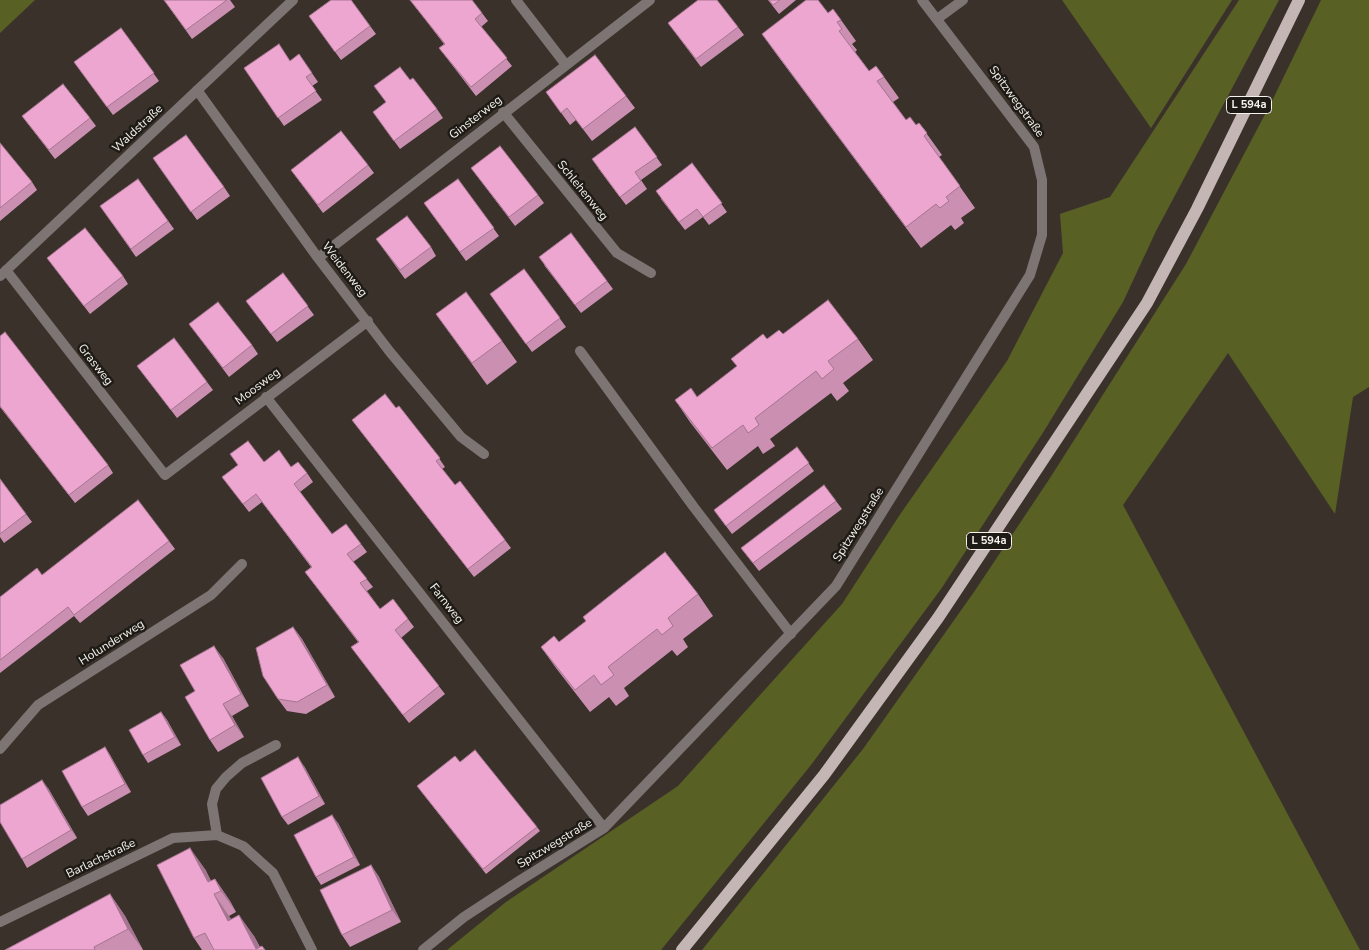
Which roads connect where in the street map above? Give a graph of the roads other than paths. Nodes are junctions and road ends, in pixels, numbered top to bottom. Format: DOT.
graph roads {
  1 [pos="293,0"];
  2 [pos="516,0"];
  3 [pos="650,0"];
  4 [pos="922,0"];
  5 [pos="963,0"];
  6 [pos="1299,0"];
  7 [pos="937,18"];
  8 [pos="566,65"];
  9 [pos="197,90"];
  10 [pos="503,112"];
  11 [pos="318,258"];
  12 [pos="651,272"];
  13 [pos="3,273"];
  14 [pos="368,321"];
  15 [pos="580,351"];
  16 [pos="266,397"];
  17 [pos="484,454"];
  18 [pos="165,475"];
  19 [pos="242,564"];
  20 [pos="791,634"];
  21 [pos="276,745"];
  22 [pos="0,749"];
  23 [pos="604,828"];
  24 [pos="217,835"];
  25 [pos="0,922"];
  26 [pos="312,950"];
  27 [pos="424,950"];
  28 [pos="682,950"];
  1 -- 9 [label="street, Waldstraße"];
  2 -- 8 [label="street"];
  3 -- 8 [label="street, Ginsterweg"];
  4 -- 7 [label="street, Spitzwegstraße"];
  5 -- 7 [label="street"];
  6 -- 28 [label="main road, L 594a"];
  7 -- 20 [label="street, Spitzwegstraße"];
  8 -- 10 [label="street, Ginsterweg"];
  9 -- 11 [label="street, Weidenweg"];
  9 -- 13 [label="street, Waldstraße"];
  10 -- 11 [label="street, Ginsterweg"];
  10 -- 12 [label="street, Schlehenweg"];
  11 -- 14 [label="street, Weidenweg"];
  13 -- 18 [label="street, Grasweg"];
  14 -- 16 [label="street, Moosweg"];
  14 -- 17 [label="street, Weidenweg"];
  15 -- 20 [label="street"];
  16 -- 18 [label="street, Moosweg"];
  16 -- 23 [label="street, Farnweg"];
  19 -- 22 [label="street, Holunderweg"];
  20 -- 23 [label="street, Spitzwegstraße"];
  21 -- 24 [label="street"];
  23 -- 27 [label="street, Spitzwegstraße"];
  24 -- 25 [label="street, Barlachstraße"];
  24 -- 26 [label="street, Barlachstraße"];
}
